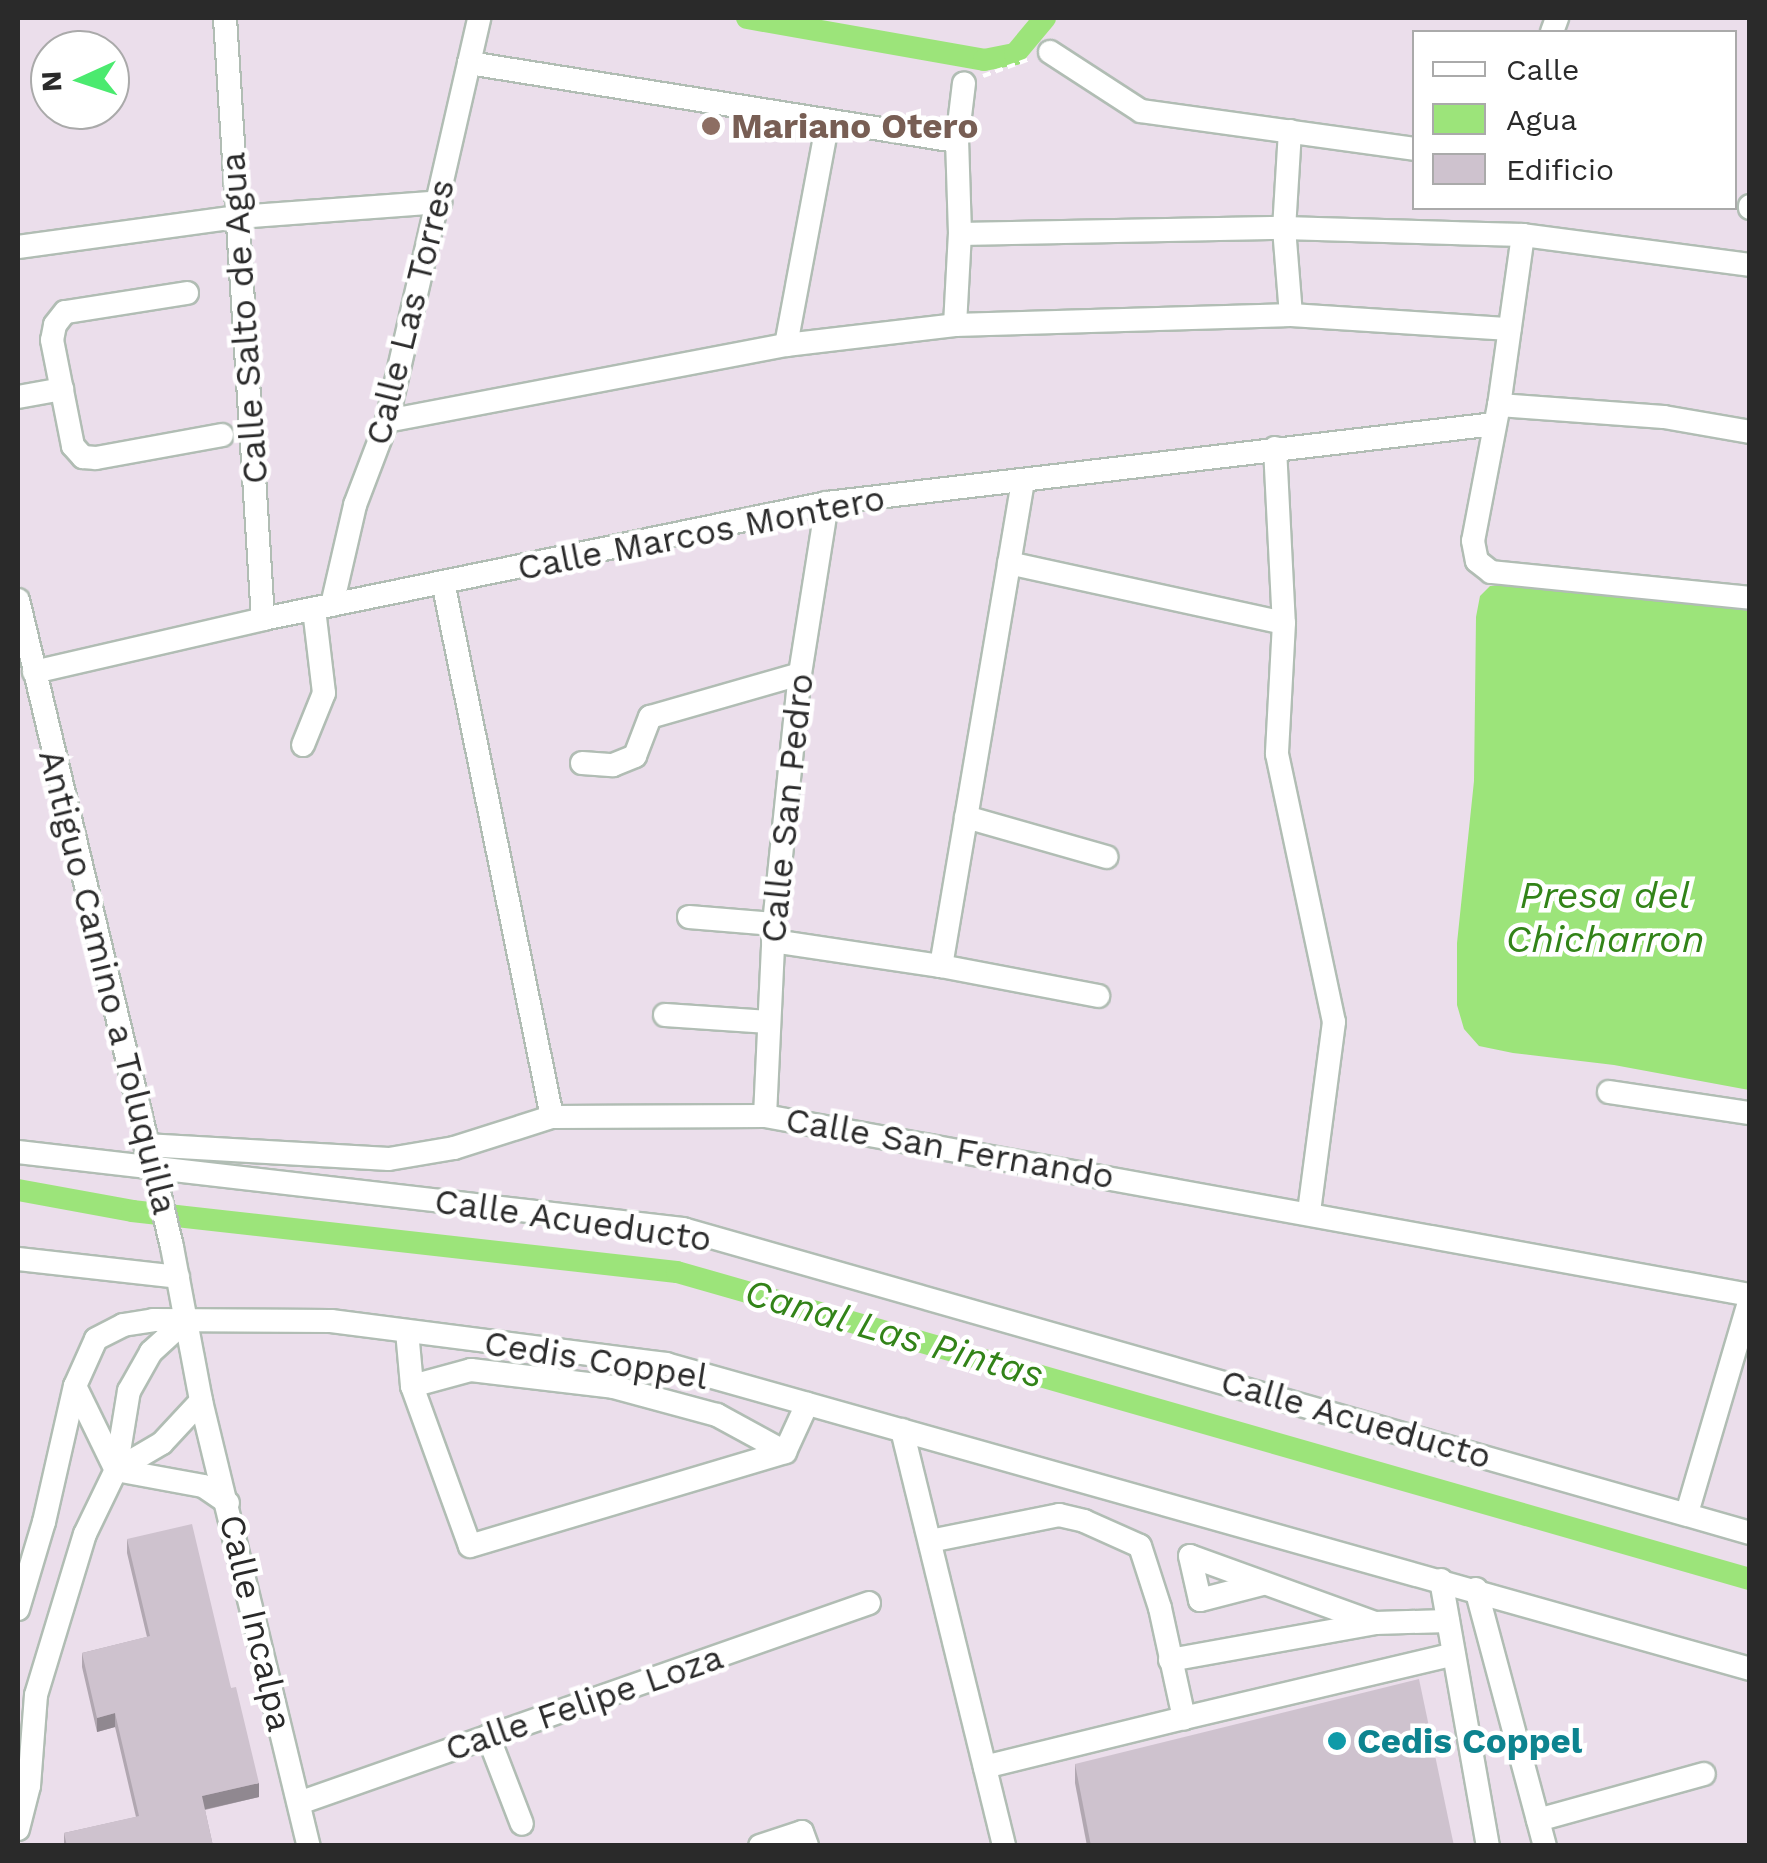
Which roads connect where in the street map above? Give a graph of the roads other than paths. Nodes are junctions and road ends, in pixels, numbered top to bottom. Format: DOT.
graph roads {
  1 [pos="225,18"];
  2 [pos="479,18"];
  3 [pos="1050,52"];
  4 [pos="469,63"];
  5 [pos="964,83"];
  6 [pos="828,121"];
  7 [pos="1290,131"];
  8 [pos="957,142"];
  9 [pos="1412,148"];
  10 [pos="440,202"];
  11 [pos="238,216"];
  12 [pos="1284,228"];
  13 [pos="960,234"];
  14 [pos="1523,235"];
  15 [pos="18,247"];
  16 [pos="1750,265"];
  17 [pos="187,293"];
  18 [pos="1291,315"];
  19 [pos="955,326"];
  20 [pos="1510,329"];
  21 [pos="786,345"];
  22 [pos="62,389"];
  23 [pos="18,398"];
  24 [pos="1497,414"];
  25 [pos="387,421"];
  26 [pos="1750,432"];
  27 [pos="222,436"];
  28 [pos="1275,448"];
  29 [pos="1023,483"];
  30 [pos="827,503"];
  31 [pos="1009,563"];
  32 [pos="444,582"];
  33 [pos="1750,598"];
  34 [pos="18,600"];
  35 [pos="323,607"];
  36 [pos="263,619"];
  37 [pos="1284,623"];
  38 [pos="34,672"];
  39 [pos="800,674"];
  40 [pos="303,745"];
  41 [pos="582,763"];
  42 [pos="966,817"];
  43 [pos="1106,856"];
  44 [pos="689,917"];
  45 [pos="773,932"];
  46 [pos="941,966"];
  47 [pos="1098,996"];
  48 [pos="665,1015"];
  49 [pos="769,1022"];
  50 [pos="1608,1092"];
  51 [pos="1750,1113"];
  52 [pos="765,1116"];
  53 [pos="552,1118"];
  54 [pos="18,1152"];
  55 [pos="148,1156"];
  56 [pos="1309,1211"];
  57 [pos="18,1260"];
  58 [pos="178,1277"];
  59 [pos="1750,1297"];
  60 [pos="184,1322"];
  61 [pos="407,1331"];
  62 [pos="75,1386"];
  63 [pos="412,1386"];
  64 [pos="201,1401"];
  65 [pos="807,1404"];
  66 [pos="902,1430"];
  67 [pos="785,1452"];
  68 [pos="116,1470"];
  69 [pos="228,1503"];
  70 [pos="1686,1512"];
  71 [pos="1750,1532"];
  72 [pos="930,1541"];
  73 [pos="1441,1580"];
  74 [pos="1262,1584"];
  75 [pos="1476,1589"];
  76 [pos="869,1603"];
  77 [pos="18,1609"];
  78 [pos="1448,1620"];
  79 [pos="1375,1623"];
  80 [pos="1454,1654"];
  81 [pos="1170,1660"];
  82 [pos="1750,1669"];
  83 [pos="1184,1718"];
  84 [pos="25,1720"];
  85 [pos="488,1736"];
  86 [pos="24,1754"];
  87 [pos="985,1766"];
  88 [pos="1704,1774"];
  89 [pos="299,1803"];
  90 [pos="1538,1820"];
  91 [pos="522,1824"];
  92 [pos="18,1829"];
  93 [pos="309,1846"];
  94 [pos="760,1846"];
  95 [pos="806,1846"];
  96 [pos="1004,1846"];
  97 [pos="1488,1846"];
  98 [pos="1545,1846"];
  1 -- 11 [label="street, Calle Salto de Agua"];
  2 -- 4 [label="street, Calle Las Torres"];
  3 -- 7 [label="street"];
  4 -- 6 [label="street"];
  4 -- 10 [label="street, Calle Las Torres"];
  5 -- 8 [label="street"];
  6 -- 8 [label="street"];
  6 -- 21 [label="street"];
  7 -- 9 [label="street"];
  7 -- 12 [label="street"];
  8 -- 13 [label="street"];
  10 -- 11 [label="street"];
  10 -- 25 [label="street, Calle Las Torres"];
  11 -- 15 [label="street"];
  11 -- 36 [label="street, Calle Salto de Agua"];
  12 -- 13 [label="street"];
  12 -- 14 [label="street"];
  12 -- 18 [label="street"];
  13 -- 19 [label="street"];
  14 -- 16 [label="street"];
  14 -- 20 [label="street"];
  17 -- 22 [label="street"];
  18 -- 19 [label="street"];
  18 -- 20 [label="street"];
  19 -- 21 [label="street"];
  20 -- 24 [label="street"];
  21 -- 25 [label="street"];
  22 -- 23 [label="street"];
  22 -- 27 [label="street"];
  24 -- 26 [label="street, Calle Marcos Montero"];
  24 -- 28 [label="street, Calle Marcos Montero"];
  24 -- 33 [label="street"];
  25 -- 35 [label="street, Calle Las Torres"];
  28 -- 29 [label="street, Calle Marcos Montero"];
  28 -- 37 [label="street"];
  29 -- 30 [label="street, Calle Marcos Montero"];
  29 -- 31 [label="street"];
  30 -- 32 [label="street, Calle Marcos Montero"];
  30 -- 39 [label="street, Calle San Pedro"];
  31 -- 37 [label="street"];
  31 -- 42 [label="street"];
  32 -- 35 [label="street, Calle Marcos Montero"];
  32 -- 53 [label="street"];
  34 -- 38 [label="street, Antiguo Camino a Toluquilla"];
  35 -- 36 [label="street, Calle Marcos Montero"];
  35 -- 40 [label="street, Calle Las Torres"];
  36 -- 38 [label="street, Calle Marcos Montero"];
  37 -- 56 [label="street"];
  38 -- 55 [label="street, Antiguo Camino a Toluquilla"];
  39 -- 41 [label="street"];
  39 -- 45 [label="street, Calle San Pedro"];
  42 -- 43 [label="street"];
  42 -- 46 [label="street"];
  44 -- 45 [label="street"];
  45 -- 46 [label="street"];
  45 -- 49 [label="street, Calle San Pedro"];
  46 -- 47 [label="street"];
  48 -- 49 [label="street"];
  49 -- 52 [label="street, Calle San Pedro"];
  50 -- 51 [label="street"];
  52 -- 53 [label="street, Calle San Fernando"];
  52 -- 56 [label="street, Calle San Fernando"];
  53 -- 55 [label="street, Calle San Fernando"];
  54 -- 55 [label="street, Calle Acueducto"];
  55 -- 58 [label="street, Antiguo Camino a Toluquilla"];
  55 -- 70 [label="street, Calle Acueducto"];
  56 -- 59 [label="street, Calle San Fernando"];
  57 -- 58 [label="street"];
  58 -- 60 [label="street"];
  59 -- 70 [label="street"];
  60 -- 61 [label="street, Cedis Coppel"];
  60 -- 62 [label="street, Cedis Coppel"];
  60 -- 64 [label="street, Calle Incalpa"];
  60 -- 68 [label="street"];
  61 -- 63 [label="street"];
  61 -- 65 [label="street, Cedis Coppel"];
  62 -- 68 [label="street"];
  62 -- 77 [label="street, Cedis Coppel"];
  63 -- 67 [label="street"];
  63 -- 67 [label="street"];
  64 -- 68 [label="street"];
  64 -- 69 [label="street, Calle Incalpa"];
  65 -- 66 [label="street, Cedis Coppel"];
  65 -- 67 [label="street"];
  66 -- 72 [label="street"];
  66 -- 73 [label="street, Cedis Coppel"];
  68 -- 69 [label="street"];
  68 -- 84 [label="street"];
  69 -- 89 [label="street, Calle Incalpa"];
  70 -- 71 [label="street, Calle Acueducto"];
  72 -- 81 [label="street"];
  72 -- 87 [label="street"];
  73 -- 75 [label="street, Cedis Coppel"];
  73 -- 78 [label="street"];
  74 -- 79 [label="street"];
  75 -- 82 [label="street, Cedis Coppel"];
  75 -- 90 [label="street"];
  76 -- 85 [label="street, Calle Felipe Loza"];
  78 -- 79 [label="street"];
  78 -- 80 [label="street"];
  79 -- 81 [label="street"];
  80 -- 83 [label="street"];
  80 -- 97 [label="street"];
  81 -- 83 [label="street"];
  83 -- 87 [label="street"];
  84 -- 86 [label="street"];
  85 -- 89 [label="street, Calle Felipe Loza"];
  85 -- 91 [label="street"];
  86 -- 92 [label="street"];
  87 -- 96 [label="street"];
  88 -- 90 [label="street"];
  89 -- 93 [label="street, Calle Incalpa"];
  90 -- 98 [label="street"];
  94 -- 95 [label="street"];
}
